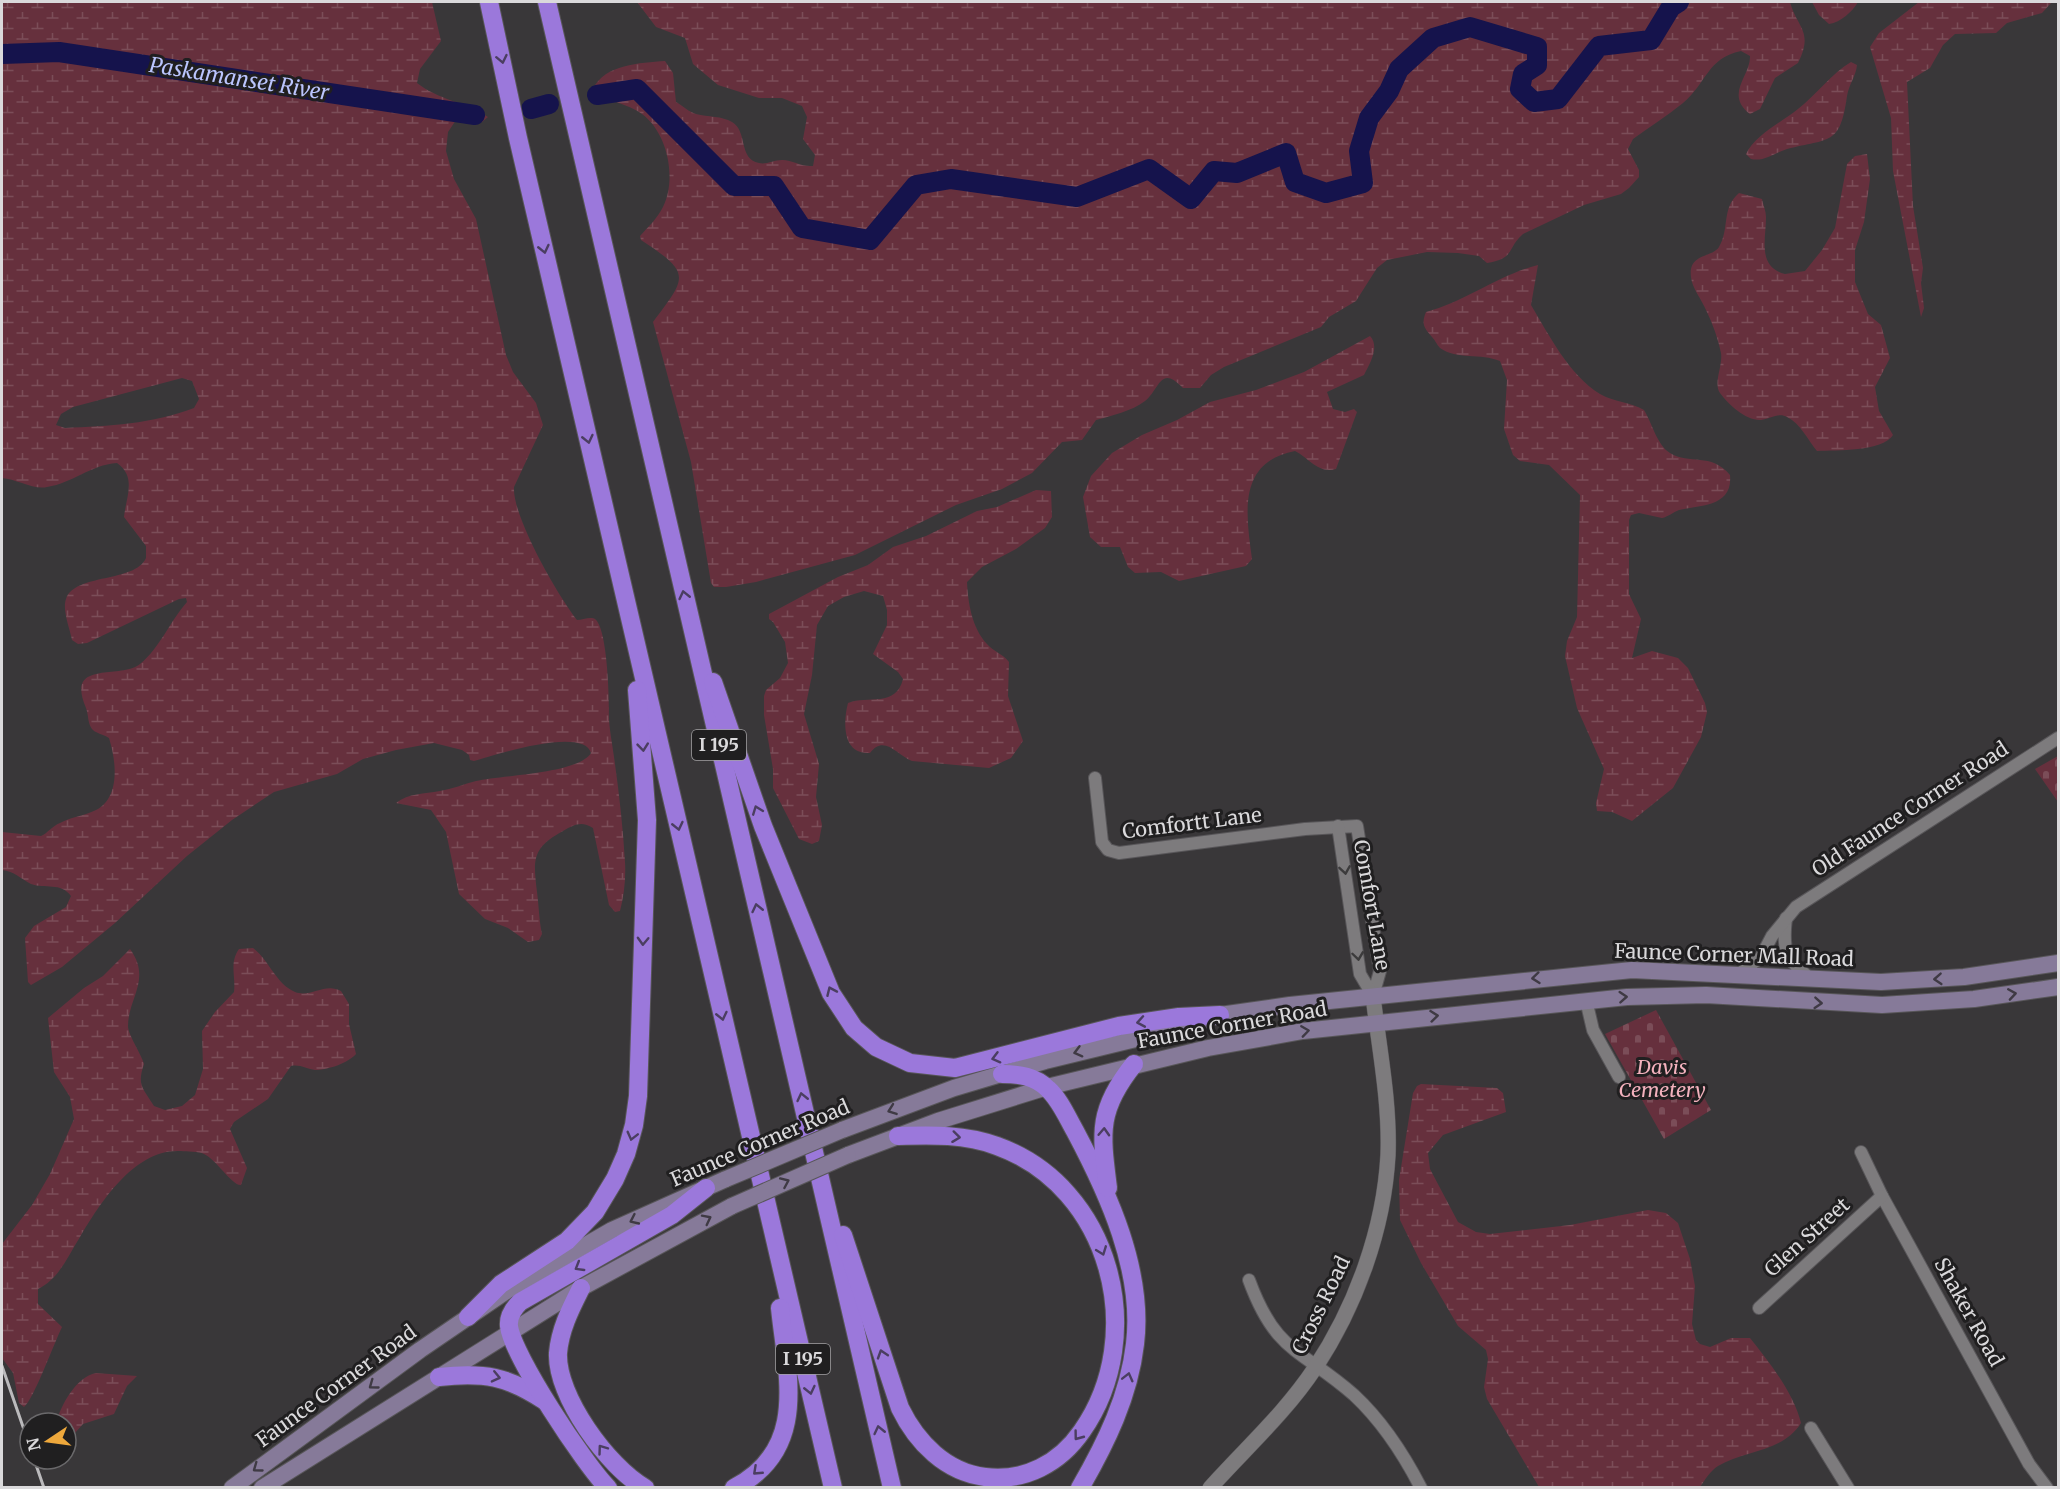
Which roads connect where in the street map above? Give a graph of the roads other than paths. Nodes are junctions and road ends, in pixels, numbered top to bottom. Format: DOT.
graph roads {
  1 [pos="489,2"];
  2 [pos="547,2"];
  3 [pos="632,626"];
  4 [pos="692,630"];
  5 [pos="2058,738"];
  6 [pos="1095,778"];
  7 [pos="1338,826"];
  8 [pos="1357,826"];
  9 [pos="1787,917"];
  10 [pos="2058,963"];
  11 [pos="1739,974"];
  12 [pos="1812,980"];
  13 [pos="2058,987"];
  14 [pos="1372,996"];
  15 [pos="1586,1000"];
  16 [pos="1221,1016"];
  17 [pos="1376,1022"];
  18 [pos="1134,1064"];
  19 [pos="1002,1074"];
  20 [pos="1618,1077"];
  21 [pos="1047,1087"];
  22 [pos="898,1136"];
  23 [pos="1862,1152"];
  24 [pos="822,1185"];
  25 [pos="706,1188"];
  26 [pos="1882,1196"];
  27 [pos="1111,1211"];
  28 [pos="772,1231"];
  29 [pos="1249,1280"];
  30 [pos="581,1288"];
  31 [pos="1759,1308"];
  32 [pos="468,1317"];
  33 [pos="510,1331"];
  34 [pos="1315,1368"];
  35 [pos="440,1377"];
  36 [pos="548,1402"];
  37 [pos="1811,1428"];
  38 [pos="299,1438"];
  39 [pos="314,1455"];
  40 [pos="232,1488"];
  41 [pos="262,1488"];
  42 [pos="608,1488"];
  43 [pos="645,1488"];
  44 [pos="734,1488"];
  45 [pos="833,1488"];
  46 [pos="892,1488"];
  47 [pos="1080,1488"];
  48 [pos="1210,1488"];
  49 [pos="1421,1488"];
  50 [pos="1848,1488"];
  51 [pos="2047,1488"];
  1 -- 3 [label="highway, I 195, one-way"];
  4 -- 2 [label="highway, I 195, one-way"];
  3 -- 28 [label="highway, I 195, one-way"];
  3 -- 32 [label="highway, one-way"];
  16 -- 4 [label="highway, one-way"];
  24 -- 4 [label="highway, I 195, one-way"];
  5 -- 9 [label="street, Old Faunce Corner Road"];
  6 -- 7 [label="street, Comfortt Lane"];
  7 -- 8 [label="street, Comfortt Lane"];
  7 -- 14 [label="street, Comfort Lane, one-way"];
  8 -- 14 [label="street, Comfort Lane"];
  9 -- 11 [label="street, Old Faunce Corner Road"];
  9 -- 12 [label="street"];
  10 -- 12 [label="main road, Faunce Corner Mall Road, one-way"];
  11 -- 12 [label="main road, Faunce Corner Mall Road"];
  11 -- 14 [label="main road, Faunce Corner Mall Road, one-way"];
  15 -- 13 [label="main road, one-way"];
  14 -- 16 [label="main road, Faunce Corner Road"];
  14 -- 17 [label="street, Cross Road"];
  17 -- 15 [label="main road, one-way"];
  15 -- 20 [label="street"];
  16 -- 19 [label="main road, Faunce Corner Road, one-way"];
  18 -- 17 [label="main road, Faunce Corner Road, one-way"];
  17 -- 34 [label="street, Cross Road"];
  18 -- 21 [label="main road, Faunce Corner Road"];
  27 -- 18 [label="highway, one-way"];
  19 -- 21 [label="highway"];
  19 -- 25 [label="main road, Faunce Corner Road, one-way, bridge"];
  21 -- 22 [label="main road, Faunce Corner Road"];
  21 -- 27 [label="highway"];
  22 -- 24 [label="highway, one-way"];
  30 -- 22 [label="main road, Faunce Corner Road, one-way, bridge"];
  23 -- 26 [label="street, Shaker Road"];
  46 -- 24 [label="highway, I 195, one-way"];
  25 -- 32 [label="main road, Faunce Corner Road, one-way"];
  25 -- 33 [label="highway, one-way"];
  26 -- 31 [label="street, Glen Street"];
  26 -- 51 [label="street, Shaker Road"];
  47 -- 27 [label="highway, one-way"];
  28 -- 44 [label="highway, one-way"];
  28 -- 45 [label="highway, I 195, one-way"];
  29 -- 34 [label="street"];
  30 -- 33 [label="main road, Faunce Corner Road"];
  43 -- 30 [label="highway, one-way"];
  32 -- 38 [label="main road, Faunce Corner Road, one-way"];
  33 -- 35 [label="main road, Faunce Corner Road"];
  33 -- 36 [label="highway"];
  34 -- 48 [label="street, Cross Road"];
  34 -- 49 [label="street"];
  35 -- 36 [label="highway, one-way"];
  35 -- 39 [label="main road, Faunce Corner Road"];
  36 -- 42 [label="highway"];
  37 -- 50 [label="street"];
  38 -- 39 [label="main road"];
  38 -- 40 [label="main road, Faunce Corner Road, one-way"];
  39 -- 41 [label="main road, Faunce Corner Road"];
}
